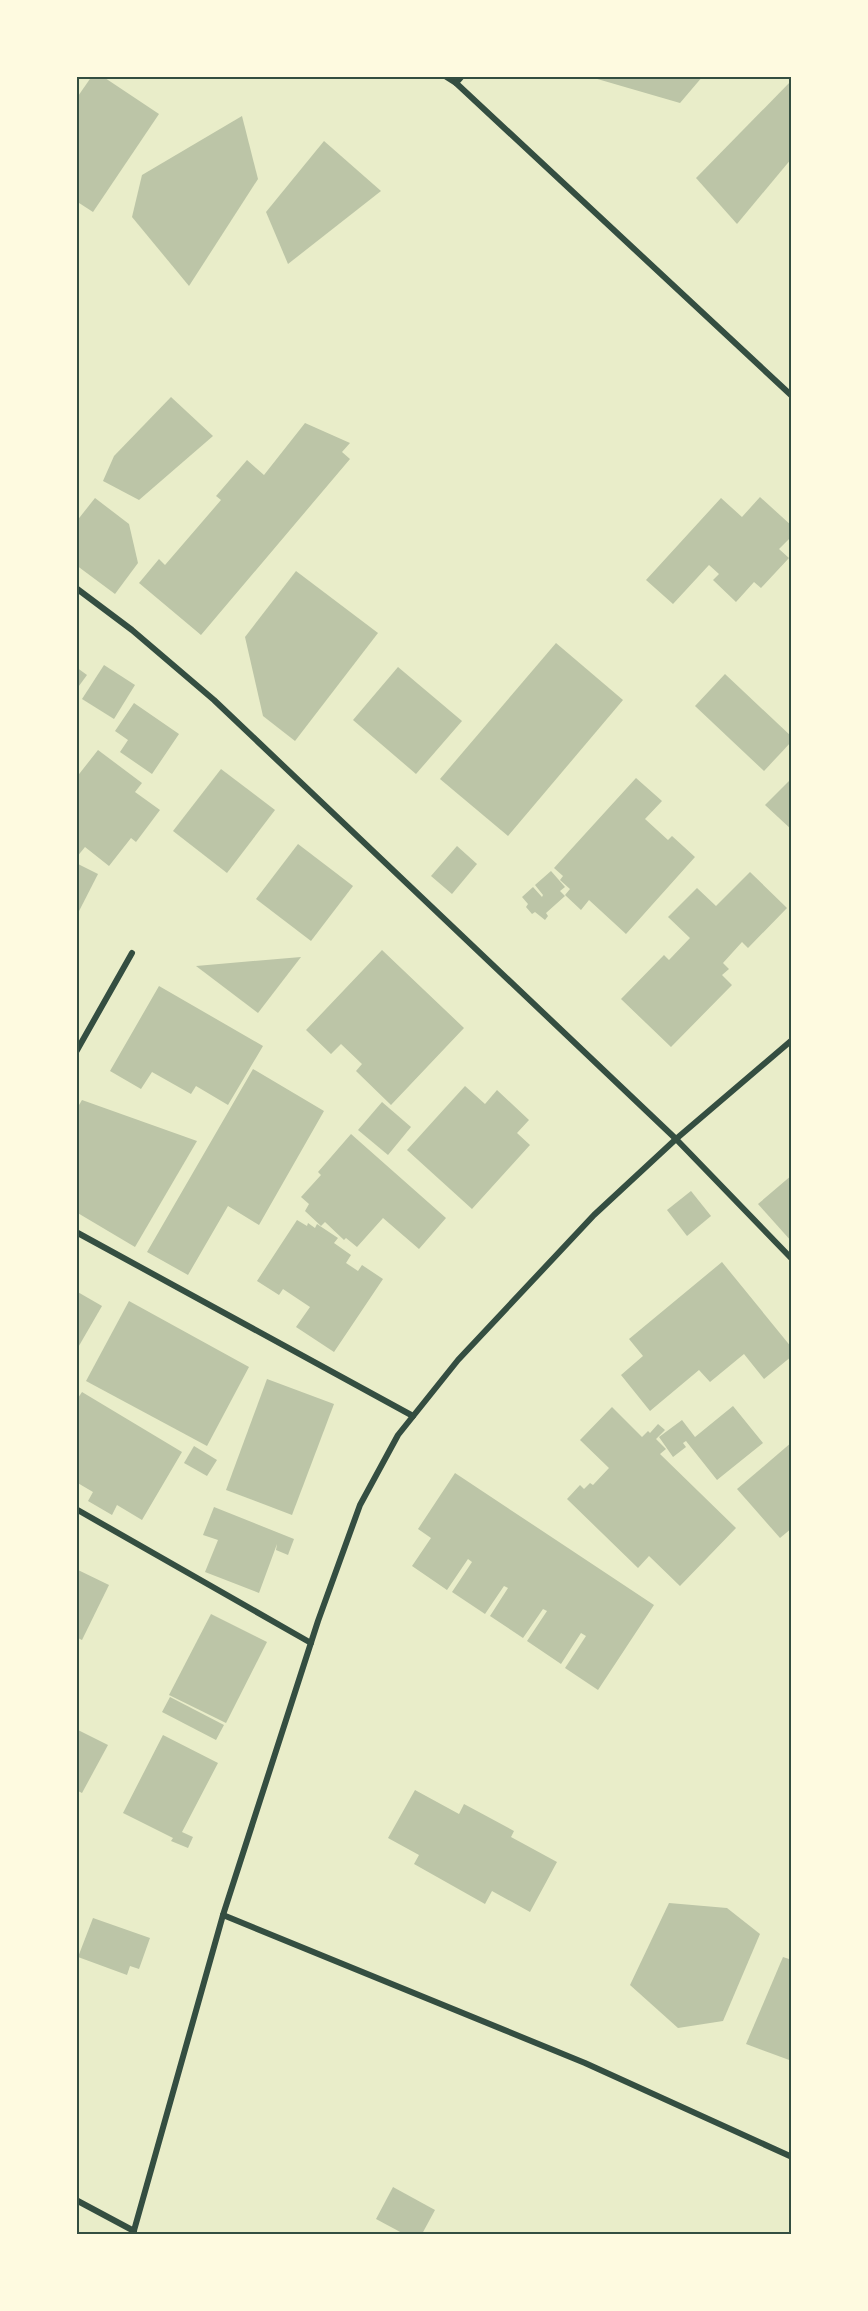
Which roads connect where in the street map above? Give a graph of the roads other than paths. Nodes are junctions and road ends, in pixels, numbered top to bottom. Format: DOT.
graph roads {
  1 [pos="445,76"];
  2 [pos="462,76"];
  3 [pos="456,83"];
  4 [pos="792,396"];
  5 [pos="76,588"];
  6 [pos="132,954"];
  7 [pos="792,1040"];
  8 [pos="76,1052"];
  9 [pos="676,1140"];
  10 [pos="76,1232"];
  11 [pos="792,1259"];
  12 [pos="413,1416"];
  13 [pos="76,1509"];
  14 [pos="311,1643"];
  15 [pos="223,1915"];
  16 [pos="792,2157"];
  17 [pos="76,2200"];
  18 [pos="133,2233"];
  1 -- 3 [label="street"];
  2 -- 3 [label="street"];
  3 -- 4 [label="street"];
  5 -- 9 [label="street"];
  6 -- 8 [label="street"];
  7 -- 9 [label="street"];
  9 -- 11 [label="street"];
  9 -- 12 [label="street"];
  10 -- 12 [label="street"];
  12 -- 14 [label="street"];
  13 -- 14 [label="street"];
  14 -- 15 [label="street"];
  15 -- 16 [label="street"];
  15 -- 18 [label="street"];
  17 -- 18 [label="street"];
}
